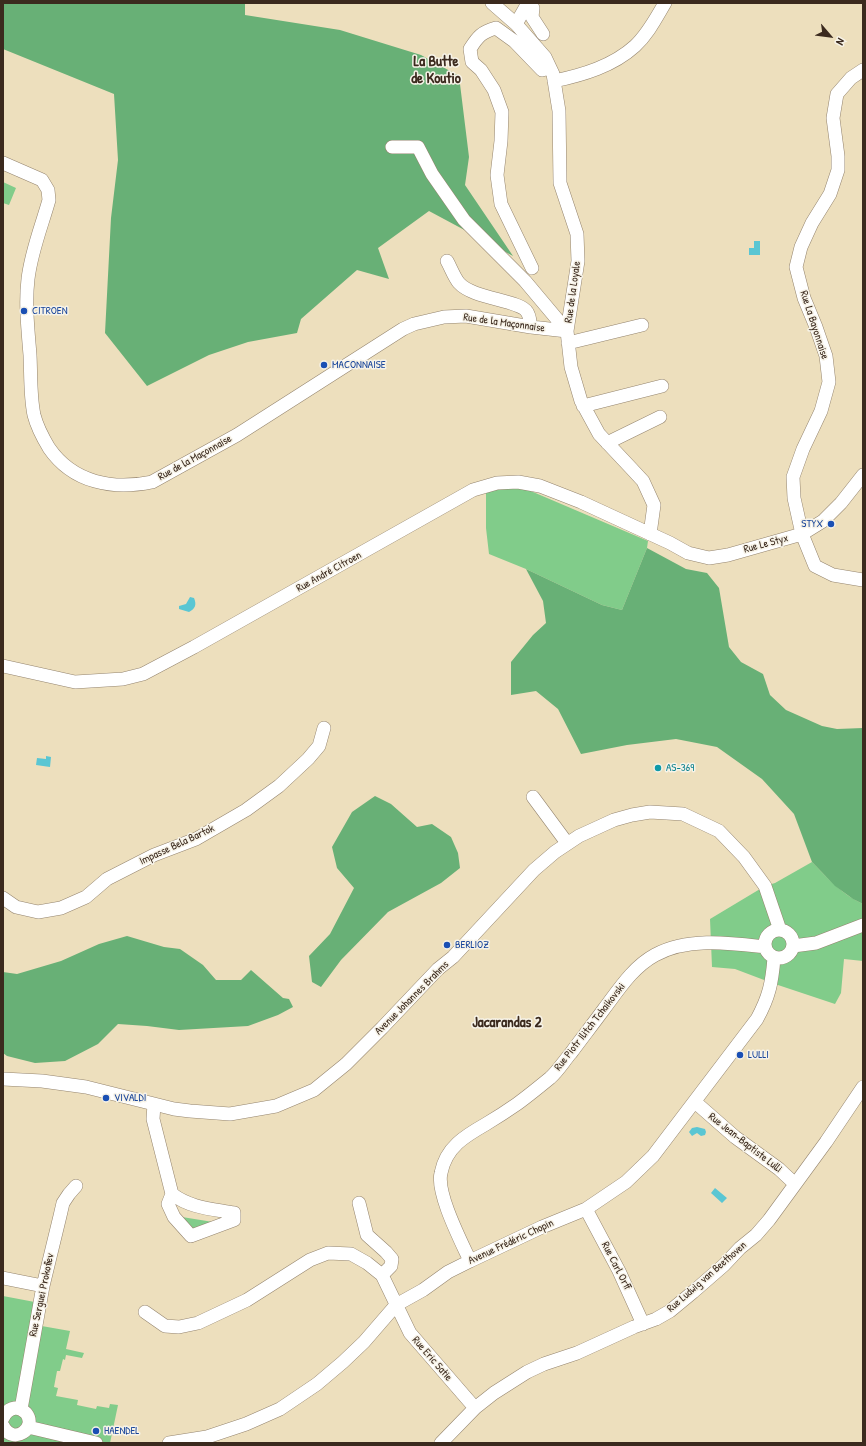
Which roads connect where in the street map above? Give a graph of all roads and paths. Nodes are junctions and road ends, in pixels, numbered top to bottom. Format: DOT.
graph roads {
  1 [pos="492,3"];
  2 [pos="529,3"];
  3 [pos="665,3"];
  4 [pos="516,24"];
  5 [pos="543,34"];
  6 [pos="863,70"];
  7 [pos="552,74"];
  8 [pos="392,147"];
  9 [pos="3,163"];
  10 [pos="447,261"];
  11 [pos="532,268"];
  12 [pos="642,325"];
  13 [pos="531,327"];
  14 [pos="568,337"];
  15 [pos="662,386"];
  16 [pos="583,406"];
  17 [pos="660,418"];
  18 [pos="607,443"];
  19 [pos="863,475"];
  20 [pos="650,534"];
  21 [pos="802,534"];
  22 [pos="863,580"];
  23 [pos="3,666"];
  24 [pos="324,728"];
  25 [pos="533,797"];
  26 [pos="567,843"];
  27 [pos="3,898"];
  28 [pos="863,925"];
  29 [pos="780,930"];
  30 [pos="793,946"];
  31 [pos="765,947"];
  32 [pos="774,958"];
  33 [pos="3,1079"];
  34 [pos="863,1087"];
  35 [pos="694,1102"];
  36 [pos="154,1104"];
  37 [pos="795,1184"];
  38 [pos="76,1186"];
  39 [pos="172,1194"];
  40 [pos="359,1203"];
  41 [pos="586,1209"];
  42 [pos="470,1261"];
  43 [pos="382,1275"];
  44 [pos="3,1278"];
  45 [pos="43,1286"];
  46 [pos="396,1306"];
  47 [pos="144,1312"];
  48 [pos="643,1324"];
  49 [pos="475,1408"];
  50 [pos="21,1409"];
  51 [pos="3,1418"];
  52 [pos="3,1426"];
  53 [pos="28,1427"];
  54 [pos="14,1439"];
  55 [pos="96,1443"];
  56 [pos="169,1443"];
  57 [pos="441,1443"];
  1 -- 4 [label="street, Rue de la Loyale"];
  2 -- 4 [label="street"];
  2 -- 5 [label="street"];
  3 -- 7 [label="street"];
  4 -- 7 [label="street, Rue de la Loyale"];
  6 -- 21 [label="street, Rue La Bayonnaise"];
  7 -- 11 [label="street"];
  7 -- 14 [label="street, Rue de la Loyale"];
  8 -- 14 [label="street"];
  9 -- 13 [label="street, Rue de la Maçonnaise"];
  10 -- 13 [label="street"];
  12 -- 14 [label="street"];
  13 -- 14 [label="street, Rue de la Maçonnaise"];
  14 -- 16 [label="street, Rue de la Loyale"];
  15 -- 16 [label="street"];
  16 -- 18 [label="street, Rue de la Loyale"];
  17 -- 18 [label="street"];
  18 -- 20 [label="street, Rue de la Loyale"];
  19 -- 21 [label="street, Rue Le Styx"];
  20 -- 21 [label="street, Rue Le Styx"];
  20 -- 23 [label="street, Rue André Citroen"];
  21 -- 22 [label="street, Rue La Bayonnaise"];
  24 -- 27 [label="street, Impasse Bela Bartok"];
  25 -- 26 [label="street"];
  26 -- 29 [label="street, Avenue Johannes Brahms"];
  26 -- 36 [label="street, Avenue Johannes Brahms"];
  28 -- 30 [label="street"];
  29 -- 30 [label="street"];
  29 -- 31 [label="street"];
  30 -- 32 [label="street"];
  31 -- 32 [label="street"];
  31 -- 42 [label="street, Rue Piotr Ilitch Tchaikovski"];
  32 -- 35 [label="street, Avenue Frédéric Chopin"];
  33 -- 36 [label="street, Avenue Johannes Brahms"];
  34 -- 37 [label="street, Rue Ludwig van Beethoven"];
  35 -- 37 [label="street, Rue Jean-Baptiste Lulli"];
  35 -- 41 [label="street, Avenue Frédéric Chopin"];
  36 -- 39 [label="street"];
  37 -- 48 [label="street, Rue Ludwig van Beethoven"];
  38 -- 45 [label="street, Rue Serguei Prokofiev"];
  39 -- 39 [label="street"];
  40 -- 43 [label="street"];
  41 -- 42 [label="street, Avenue Frédéric Chopin"];
  41 -- 48 [label="street, Rue Carl Orff"];
  42 -- 46 [label="street, Avenue Frédéric Chopin"];
  43 -- 46 [label="street, Rue Eric Satie"];
  43 -- 47 [label="street"];
  44 -- 45 [label="street"];
  45 -- 50 [label="street, Rue Serguei Prokofiev"];
  46 -- 49 [label="street, Rue Eric Satie"];
  46 -- 56 [label="street, Avenue Frédéric Chopin"];
  48 -- 49 [label="street, Rue Ludwig van Beethoven"];
  49 -- 57 [label="street, Rue Ludwig van Beethoven"];
  50 -- 51 [label="street"];
  50 -- 53 [label="street"];
  52 -- 54 [label="street"];
  53 -- 54 [label="street"];
  53 -- 55 [label="street"];
}
